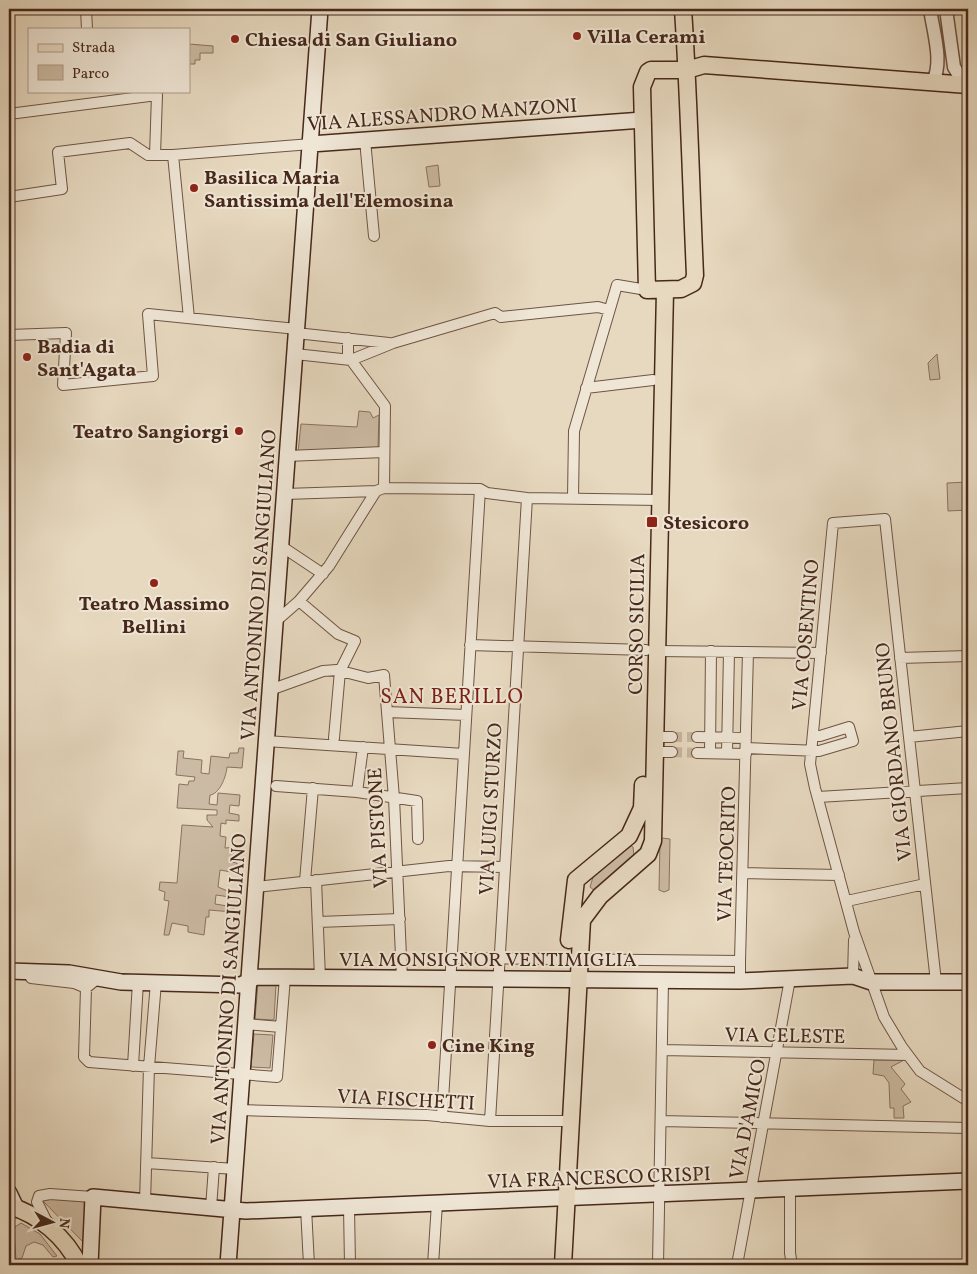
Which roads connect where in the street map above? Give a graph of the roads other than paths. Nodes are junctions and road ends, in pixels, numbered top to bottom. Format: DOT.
graph roads {
  1 [pos="86,9"];
  2 [pos="320,9"];
  3 [pos="683,9"];
  4 [pos="930,9"];
  5 [pos="946,9"];
  6 [pos="87,28"];
  7 [pos="686,70"];
  8 [pos="932,83"];
  9 [pos="966,85"];
  10 [pos="90,92"];
  11 [pos="91,103"];
  12 [pos="9,114"];
  13 [pos="639,120"];
  14 [pos="365,140"];
  15 [pos="311,144"];
  16 [pos="164,155"];
  17 [pos="9,197"];
  18 [pos="374,236"];
  19 [pos="656,291"];
  20 [pos="609,310"];
  21 [pos="189,318"];
  22 [pos="297,331"];
  23 [pos="9,335"];
  24 [pos="348,338"];
  25 [pos="393,343"];
  26 [pos="295,354"];
  27 [pos="351,361"];
  28 [pos="653,380"];
  29 [pos="586,388"];
  30 [pos="384,452"];
  31 [pos="288,456"];
  32 [pos="380,489"];
  33 [pos="480,489"];
  34 [pos="285,494"];
  35 [pos="527,498"];
  36 [pos="573,498"];
  37 [pos="655,500"];
  38 [pos="833,523"];
  39 [pos="281,546"];
  40 [pos="323,574"];
  41 [pos="299,601"];
  42 [pos="275,622"];
  43 [pos="470,645"];
  44 [pos="517,648"];
  45 [pos="655,650"];
  46 [pos="711,652"];
  47 [pos="729,652"];
  48 [pos="748,652"];
  49 [pos="821,653"];
  50 [pos="968,656"];
  51 [pos="900,658"];
  52 [pos="340,671"];
  53 [pos="270,690"];
  54 [pos="387,712"];
  55 [pos="466,715"];
  56 [pos="968,731"];
  57 [pos="813,736"];
  58 [pos="672,737"];
  59 [pos="909,737"];
  60 [pos="334,738"];
  61 [pos="697,738"];
  62 [pos="710,738"];
  63 [pos="727,738"];
  64 [pos="266,741"];
  65 [pos="655,744"];
  66 [pos="746,747"];
  67 [pos="363,748"];
  68 [pos="391,749"];
  69 [pos="812,750"];
  70 [pos="672,752"];
  71 [pos="697,753"];
  72 [pos="710,753"];
  73 [pos="727,753"];
  74 [pos="464,754"];
  75 [pos="276,786"];
  76 [pos="313,788"];
  77 [pos="968,788"];
  78 [pos="915,791"];
  79 [pos="357,792"];
  80 [pos="818,796"];
  81 [pos="394,798"];
  82 [pos="648,808"];
  83 [pos="629,836"];
  84 [pos="418,839"];
  85 [pos="636,865"];
  86 [pos="458,866"];
  87 [pos="504,867"];
  88 [pos="398,871"];
  89 [pos="584,873"];
  90 [pos="743,873"];
  91 [pos="839,875"];
  92 [pos="316,880"];
  93 [pos="304,881"];
  94 [pos="925,884"];
  95 [pos="256,887"];
  96 [pos="596,900"];
  97 [pos="847,901"];
  98 [pos="400,919"];
  99 [pos="318,922"];
  100 [pos="854,932"];
  101 [pos="452,958"];
  102 [pos="499,959"];
  103 [pos="573,960"];
  104 [pos="740,961"];
  105 [pos="9,971"];
  106 [pos="853,976"];
  107 [pos="9,977"];
  108 [pos="285,977"];
  109 [pos="320,978"];
  110 [pos="402,979"];
  111 [pos="450,979"];
  112 [pos="498,979"];
  113 [pos="790,979"];
  114 [pos="249,980"];
  115 [pos="572,980"];
  116 [pos="663,981"];
  117 [pos="740,981"];
  118 [pos="138,982"];
  119 [pos="156,982"];
  120 [pos="870,982"];
  121 [pos="936,982"];
  122 [pos="968,982"];
  123 [pos="91,984"];
  124 [pos="246,1024"];
  125 [pos="281,1027"];
  126 [pos="662,1050"];
  127 [pos="777,1052"];
  128 [pos="908,1055"];
  129 [pos="133,1066"];
  130 [pos="151,1070"];
  131 [pos="242,1075"];
  132 [pos="968,1101"];
  133 [pos="239,1110"];
  134 [pos="442,1116"];
  135 [pos="490,1121"];
  136 [pos="565,1121"];
  137 [pos="661,1121"];
  138 [pos="764,1122"];
  139 [pos="968,1128"];
  140 [pos="146,1163"];
  141 [pos="235,1166"];
  142 [pos="212,1167"];
  143 [pos="968,1181"];
  144 [pos="790,1188"];
  145 [pos="751,1190"];
  146 [pos="9,1193"];
  147 [pos="659,1195"];
  148 [pos="99,1198"];
  149 [pos="561,1198"];
  150 [pos="145,1202"];
  151 [pos="437,1203"];
  152 [pos="12,1207"];
  153 [pos="349,1207"];
  154 [pos="211,1208"];
  155 [pos="306,1208"];
  156 [pos="232,1210"];
  157 [pos="50,1227"];
  158 [pos="80,1265"];
  159 [pos="90,1265"];
  160 [pos="228,1265"];
  161 [pos="309,1265"];
  162 [pos="350,1265"];
  163 [pos="433,1265"];
  164 [pos="552,1265"];
  165 [pos="562,1265"];
  166 [pos="658,1265"];
  167 [pos="737,1265"];
  168 [pos="792,1265"];
  1 -- 6 [label="street"];
  2 -- 15 [label="main road, VIA ANTONINO DI SANGIULIANO"];
  3 -- 7 [label="main road"];
  4 -- 8 [label="street"];
  5 -- 9 [label="street"];
  7 -- 8 [label="main road"];
  7 -- 13 [label="main road"];
  7 -- 19 [label="main road"];
  8 -- 9 [label="main road"];
  10 -- 11 [label="street"];
  11 -- 12 [label="street"];
  11 -- 16 [label="street"];
  13 -- 14 [label="main road, VIA ALESSANDRO MANZONI"];
  13 -- 19 [label="main road"];
  14 -- 15 [label="main road, VIA ALESSANDRO MANZONI"];
  14 -- 18 [label="street"];
  15 -- 16 [label="street, VIA ALESSANDRO MANZONI"];
  15 -- 22 [label="main road, VIA ANTONINO DI SANGIULIANO"];
  16 -- 17 [label="street"];
  16 -- 21 [label="street"];
  19 -- 20 [label="street"];
  19 -- 28 [label="main road, CORSO SICILIA"];
  19 -- 37 [label="main road, CORSO SICILIA"];
  20 -- 25 [label="street"];
  20 -- 29 [label="street"];
  21 -- 22 [label="street"];
  21 -- 23 [label="street"];
  22 -- 24 [label="street"];
  22 -- 26 [label="main road, VIA ANTONINO DI SANGIULIANO"];
  24 -- 25 [label="street"];
  24 -- 27 [label="street"];
  25 -- 27 [label="street"];
  26 -- 27 [label="street"];
  26 -- 31 [label="main road, VIA ANTONINO DI SANGIULIANO"];
  27 -- 30 [label="street"];
  28 -- 29 [label="street"];
  28 -- 37 [label="main road, CORSO SICILIA"];
  29 -- 36 [label="street"];
  30 -- 31 [label="street"];
  30 -- 32 [label="street"];
  31 -- 34 [label="main road, VIA ANTONINO DI SANGIULIANO"];
  32 -- 33 [label="street"];
  32 -- 34 [label="street"];
  32 -- 40 [label="street"];
  33 -- 35 [label="street"];
  33 -- 43 [label="street"];
  34 -- 39 [label="main road, VIA ANTONINO DI SANGIULIANO"];
  35 -- 36 [label="street"];
  35 -- 44 [label="street, VIA LUIGI STURZO"];
  36 -- 37 [label="street"];
  37 -- 45 [label="main road, CORSO SICILIA"];
  38 -- 49 [label="street, VIA COSENTINO"];
  38 -- 51 [label="street, VIA GIORDANO BRUNO"];
  39 -- 40 [label="street"];
  39 -- 42 [label="main road, VIA ANTONINO DI SANGIULIANO"];
  40 -- 41 [label="street"];
  41 -- 42 [label="street"];
  41 -- 52 [label="street"];
  42 -- 53 [label="main road, VIA ANTONINO DI SANGIULIANO"];
  43 -- 44 [label="street"];
  43 -- 55 [label="street"];
  44 -- 45 [label="street"];
  44 -- 87 [label="street, VIA LUIGI STURZO"];
  45 -- 46 [label="street"];
  45 -- 65 [label="main road, CORSO SICILIA"];
  45 -- 82 [label="main road, CORSO SICILIA"];
  46 -- 47 [label="street"];
  46 -- 62 [label="street"];
  47 -- 48 [label="street"];
  47 -- 63 [label="street"];
  48 -- 49 [label="street"];
  48 -- 66 [label="street, VIA TEOCRITO"];
  49 -- 57 [label="street, VIA COSENTINO"];
  50 -- 51 [label="street"];
  51 -- 59 [label="street, VIA GIORDANO BRUNO"];
  52 -- 53 [label="street"];
  52 -- 54 [label="street, VIA PISTONE"];
  52 -- 60 [label="street"];
  53 -- 64 [label="main road, VIA ANTONINO DI SANGIULIANO"];
  54 -- 55 [label="street"];
  54 -- 68 [label="street, VIA PISTONE"];
  55 -- 74 [label="street"];
  56 -- 59 [label="street"];
  57 -- 69 [label="street, VIA COSENTINO"];
  57 -- 69 [label="street"];
  58 -- 65 [label="street"];
  59 -- 78 [label="street, VIA GIORDANO BRUNO"];
  61 -- 62 [label="street"];
  62 -- 63 [label="street"];
  62 -- 72 [label="street"];
  63 -- 66 [label="street"];
  63 -- 73 [label="street"];
  64 -- 67 [label="street"];
  64 -- 95 [label="main road, VIA ANTONINO DI SANGIULIANO"];
  65 -- 70 [label="street"];
  65 -- 82 [label="main road, CORSO SICILIA"];
  66 -- 69 [label="street"];
  66 -- 73 [label="street"];
  66 -- 90 [label="street, VIA TEOCRITO"];
  67 -- 68 [label="street"];
  67 -- 79 [label="street"];
  68 -- 74 [label="street"];
  68 -- 81 [label="street, VIA PISTONE"];
  69 -- 80 [label="street, VIA COSENTINO"];
  71 -- 72 [label="street"];
  72 -- 73 [label="street"];
  74 -- 86 [label="street"];
  75 -- 76 [label="street"];
  76 -- 79 [label="street"];
  76 -- 93 [label="street"];
  77 -- 78 [label="street"];
  78 -- 80 [label="street"];
  78 -- 94 [label="street, VIA GIORDANO BRUNO"];
  79 -- 81 [label="street"];
  80 -- 91 [label="street, VIA COSENTINO"];
  81 -- 84 [label="street"];
  81 -- 88 [label="street, VIA PISTONE"];
  82 -- 83 [label="main road"];
  82 -- 85 [label="main road"];
  83 -- 85 [label="main road"];
  83 -- 89 [label="main road"];
  85 -- 96 [label="main road"];
  86 -- 87 [label="street"];
  86 -- 88 [label="street"];
  86 -- 101 [label="street"];
  87 -- 102 [label="street, VIA LUIGI STURZO"];
  88 -- 92 [label="street"];
  88 -- 98 [label="street, VIA PISTONE"];
  89 -- 96 [label="main road"];
  89 -- 103 [label="main road"];
  90 -- 91 [label="street"];
  90 -- 104 [label="street, VIA TEOCRITO"];
  91 -- 97 [label="street, VIA COSENTINO"];
  92 -- 93 [label="street"];
  92 -- 99 [label="street"];
  93 -- 95 [label="street"];
  94 -- 97 [label="street"];
  94 -- 121 [label="street, VIA GIORDANO BRUNO"];
  95 -- 114 [label="main road, VIA ANTONINO DI SANGIULIANO"];
  96 -- 103 [label="main road"];
  97 -- 100 [label="street, VIA COSENTINO"];
  98 -- 99 [label="street"];
  98 -- 110 [label="street, VIA PISTONE"];
  99 -- 109 [label="street"];
  100 -- 106 [label="street"];
  100 -- 120 [label="street"];
  101 -- 102 [label="street"];
  101 -- 111 [label="street"];
  102 -- 103 [label="street"];
  102 -- 112 [label="street, VIA LUIGI STURZO"];
  103 -- 104 [label="street"];
  103 -- 115 [label="main road"];
  104 -- 117 [label="street, VIA TEOCRITO"];
  105 -- 123 [label="main road, VIA MONSIGNOR VENTIMIGLIA"];
  106 -- 113 [label="main road, VIA MONSIGNOR VENTIMIGLIA"];
  106 -- 120 [label="main road, VIA MONSIGNOR VENTIMIGLIA"];
  107 -- 123 [label="street"];
  108 -- 109 [label="main road, VIA MONSIGNOR VENTIMIGLIA"];
  108 -- 114 [label="main road, VIA MONSIGNOR VENTIMIGLIA"];
  108 -- 125 [label="street"];
  109 -- 110 [label="main road, VIA MONSIGNOR VENTIMIGLIA"];
  110 -- 111 [label="main road, VIA MONSIGNOR VENTIMIGLIA"];
  111 -- 112 [label="main road, VIA MONSIGNOR VENTIMIGLIA"];
  111 -- 134 [label="street"];
  112 -- 115 [label="main road, VIA MONSIGNOR VENTIMIGLIA"];
  112 -- 135 [label="street, VIA LUIGI STURZO"];
  113 -- 117 [label="main road, VIA MONSIGNOR VENTIMIGLIA"];
  113 -- 127 [label="street, VIA D'AMICO"];
  114 -- 119 [label="main road, VIA MONSIGNOR VENTIMIGLIA"];
  114 -- 124 [label="main road, VIA ANTONINO DI SANGIULIANO"];
  115 -- 116 [label="main road, VIA MONSIGNOR VENTIMIGLIA"];
  115 -- 136 [label="main road"];
  116 -- 117 [label="main road, VIA MONSIGNOR VENTIMIGLIA"];
  116 -- 126 [label="street"];
  118 -- 119 [label="main road, VIA MONSIGNOR VENTIMIGLIA"];
  118 -- 123 [label="main road, VIA MONSIGNOR VENTIMIGLIA"];
  118 -- 129 [label="street"];
  119 -- 130 [label="street"];
  120 -- 121 [label="main road, VIA MONSIGNOR VENTIMIGLIA"];
  120 -- 128 [label="street"];
  121 -- 122 [label="main road, VIA MONSIGNOR VENTIMIGLIA"];
  123 -- 129 [label="street"];
  124 -- 125 [label="street"];
  124 -- 131 [label="main road, VIA ANTONINO DI SANGIULIANO"];
  125 -- 131 [label="street"];
  126 -- 127 [label="street, VIA CELESTE"];
  126 -- 137 [label="street"];
  127 -- 128 [label="street, VIA CELESTE"];
  127 -- 138 [label="street, VIA D'AMICO"];
  128 -- 132 [label="street"];
  129 -- 130 [label="street"];
  130 -- 131 [label="street"];
  130 -- 140 [label="street"];
  131 -- 133 [label="main road, VIA ANTONINO DI SANGIULIANO"];
  133 -- 134 [label="street, VIA FISCHETTI"];
  133 -- 141 [label="main road, VIA ANTONINO DI SANGIULIANO"];
  134 -- 135 [label="street, VIA FISCHETTI"];
  135 -- 136 [label="street, VIA FISCHETTI"];
  136 -- 149 [label="main road"];
  137 -- 138 [label="street"];
  137 -- 147 [label="street"];
  138 -- 139 [label="street"];
  138 -- 145 [label="street, VIA D'AMICO"];
  140 -- 142 [label="street"];
  140 -- 150 [label="street"];
  141 -- 142 [label="street"];
  141 -- 156 [label="main road, VIA ANTONINO DI SANGIULIANO"];
  142 -- 154 [label="street"];
  143 -- 144 [label="main road, VIA FRANCESCO CRISPI"];
  144 -- 145 [label="main road, VIA FRANCESCO CRISPI"];
  144 -- 168 [label="street"];
  145 -- 147 [label="main road, VIA FRANCESCO CRISPI"];
  145 -- 167 [label="street, VIA D'AMICO"];
  146 -- 152 [label="main road"];
  147 -- 149 [label="main road, VIA FRANCESCO CRISPI"];
  147 -- 166 [label="street"];
  148 -- 150 [label="main road, VIA FRANCESCO CRISPI"];
  148 -- 157 [label="street"];
  148 -- 159 [label="main road"];
  149 -- 151 [label="main road, VIA FRANCESCO CRISPI"];
  149 -- 164 [label="main road"];
  149 -- 165 [label="main road"];
  150 -- 154 [label="main road, VIA FRANCESCO CRISPI"];
  151 -- 153 [label="main road, VIA FRANCESCO CRISPI"];
  151 -- 163 [label="street"];
  152 -- 157 [label="main road"];
  153 -- 155 [label="main road, VIA FRANCESCO CRISPI"];
  153 -- 162 [label="street"];
  154 -- 156 [label="main road, VIA FRANCESCO CRISPI"];
  155 -- 156 [label="main road, VIA FRANCESCO CRISPI"];
  155 -- 161 [label="street"];
  156 -- 160 [label="main road"];
  157 -- 158 [label="main road"];
}
